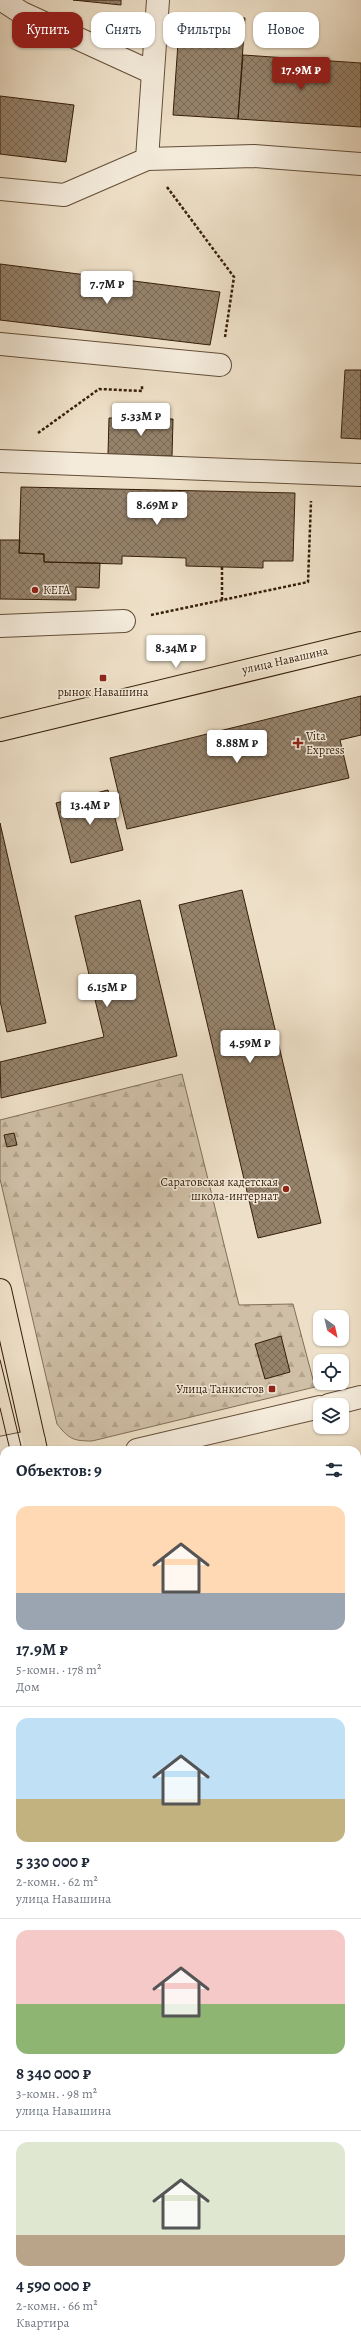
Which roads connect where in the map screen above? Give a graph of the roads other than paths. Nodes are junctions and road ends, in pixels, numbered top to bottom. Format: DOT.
graph roads {
  1 [pos="2,0"];
  2 [pos="158,0"];
  3 [pos="151,72"];
  4 [pos="147,159"];
  5 [pos="361,164"];
  6 [pos="0,189"];
  7 [pos="0,344"];
  8 [pos="220,365"];
  9 [pos="0,461"];
  10 [pos="361,475"];
  11 [pos="124,621"];
  12 [pos="0,626"];
  13 [pos="361,643"];
  14 [pos="0,730"];
  15 [pos="0,1290"];
  16 [pos="361,1398"];
  17 [pos="349,1401"];
  18 [pos="313,1409"];
  19 [pos="35,1446"];
  20 [pos="154,1446"];
  1 -- 3 [label="street"];
  2 -- 3 [label="street"];
  3 -- 4 [label="street"];
  4 -- 5 [label="street"];
  4 -- 6 [label="street"];
  7 -- 8 [label="street"];
  9 -- 10 [label="street"];
  11 -- 12 [label="street"];
  13 -- 14 [label="main road, улица Навашина"];
  15 -- 19 [label="main road"];
  16 -- 17 [label="street"];
  18 -- 20 [label="street"];
}
